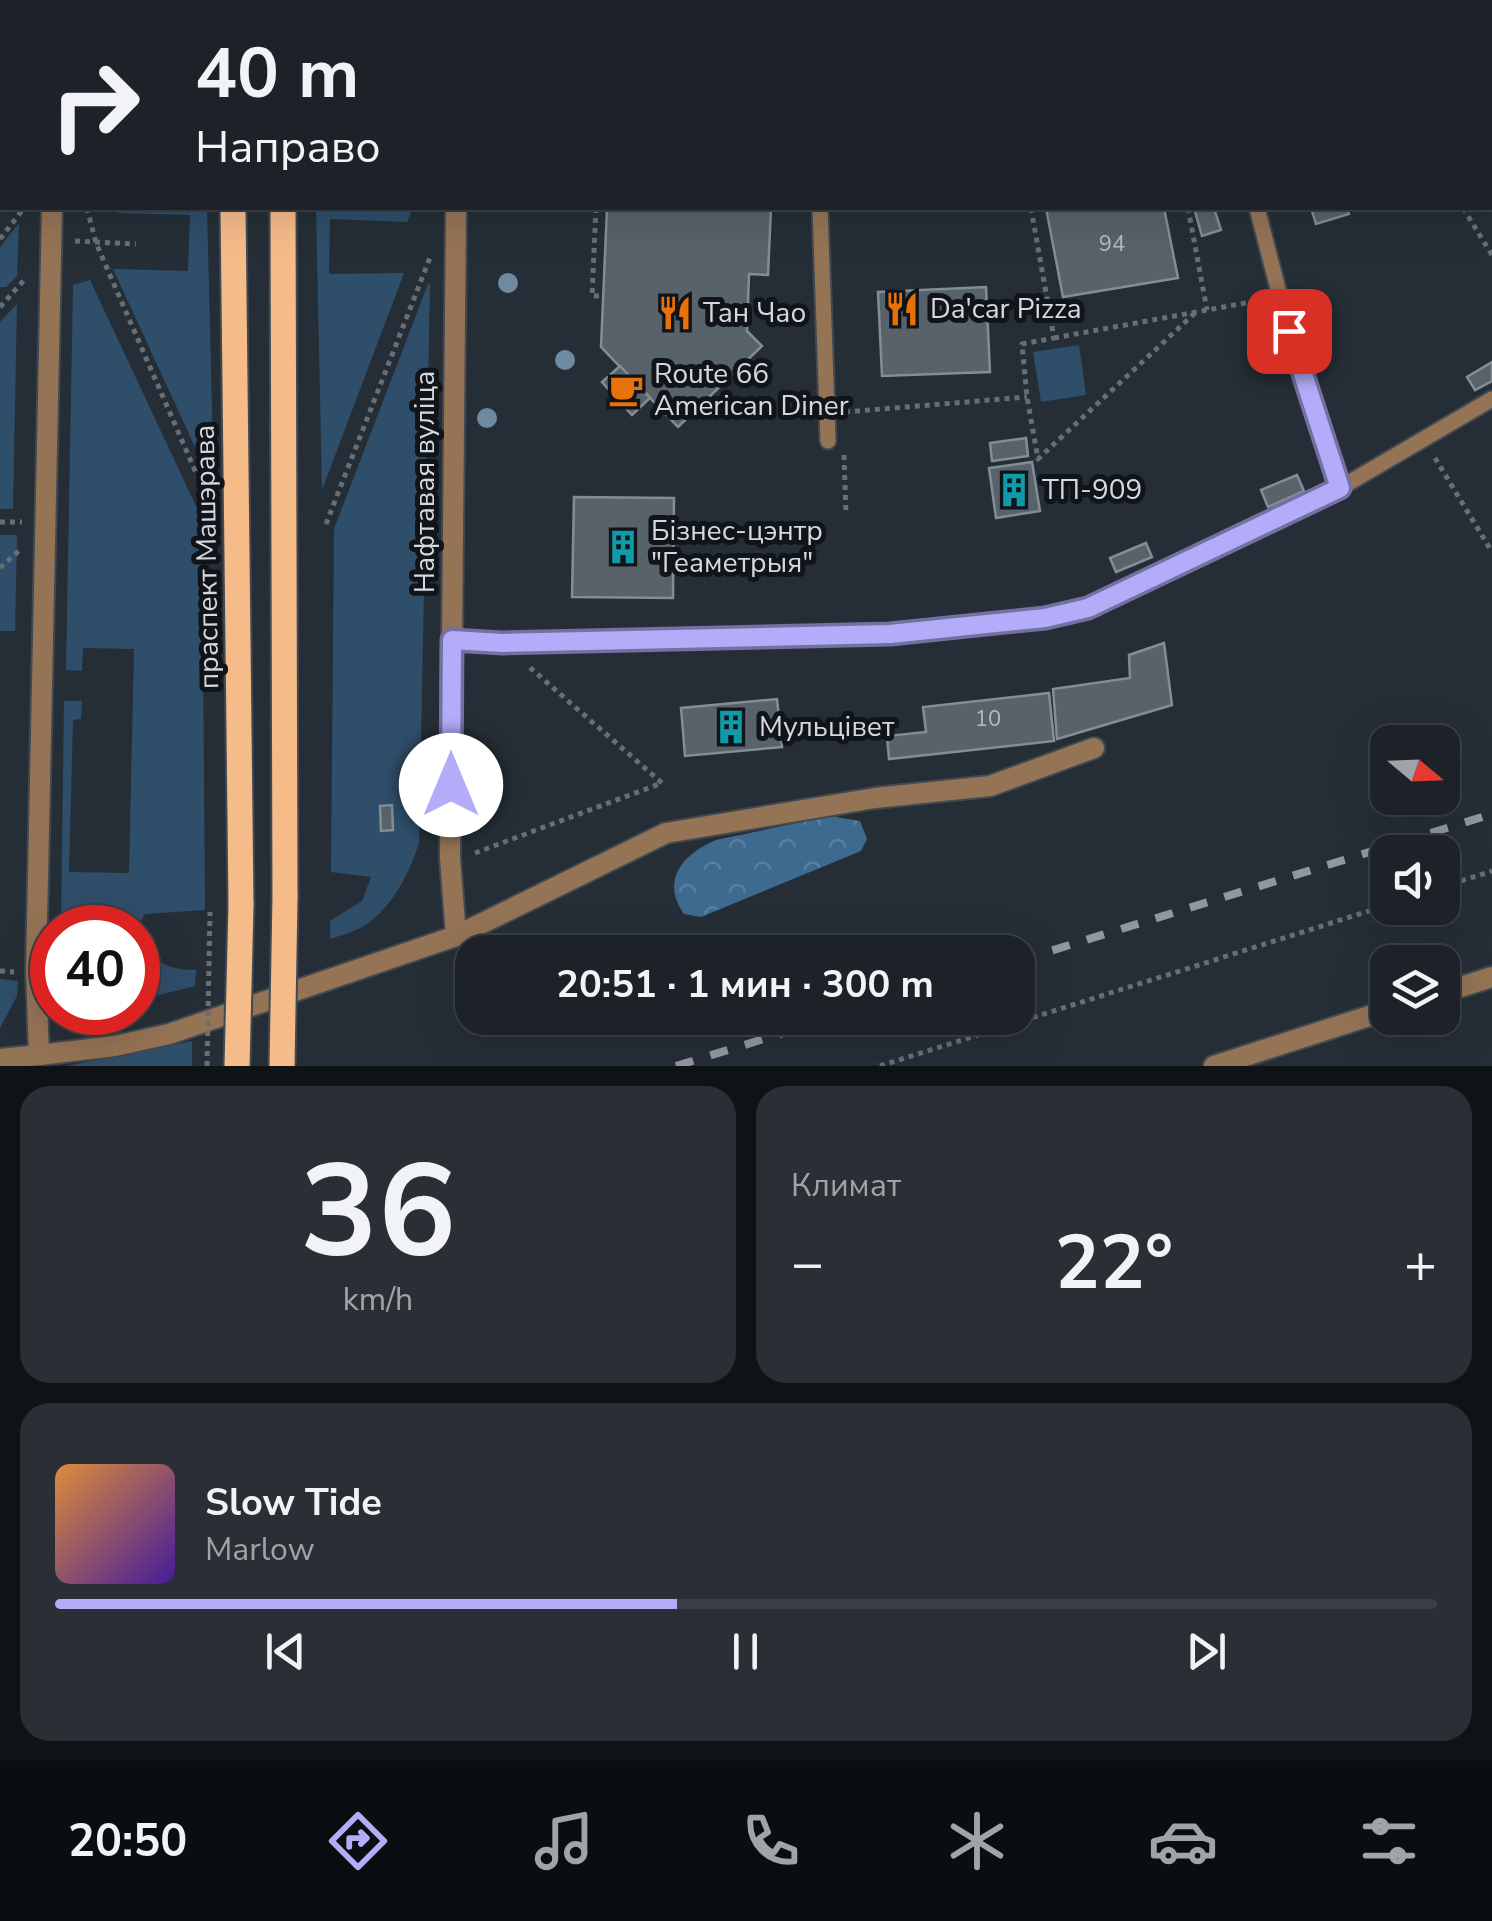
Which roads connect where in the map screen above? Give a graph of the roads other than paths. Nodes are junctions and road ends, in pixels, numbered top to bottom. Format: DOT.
graph roads {
  1 [pos="52,210"];
  2 [pos="233,210"];
  3 [pos="456,210"];
  4 [pos="820,210"];
  5 [pos="1258,210"];
  6 [pos="288,214"];
  7 [pos="1492,398"];
  8 [pos="836,444"];
  9 [pos="1340,488"];
  10 [pos="452,640"];
  11 [pos="1094,748"];
  12 [pos="456,935"];
  13 [pos="458,935"];
  14 [pos="455,936"];
  15 [pos="1492,977"];
  16 [pos="1460,987"];
  17 [pos="1370,1016"];
  18 [pos="39,1056"];
  19 [pos="0,1059"];
  20 [pos="237,1066"];
  21 [pos="282,1066"];
  22 [pos="1214,1066"];
  1 -- 18 [label="street"];
  2 -- 20 [label="main road, праспект Машэрава, bridge"];
  3 -- 10 [label="street, Нафтавая вуліца"];
  4 -- 8 [label="lane"];
  5 -- 9 [label="lane"];
  6 -- 21 [label="main road, bridge"];
  7 -- 9 [label="lane"];
  9 -- 10 [label="lane"];
  10 -- 12 [label="street, Нафтавая вуліца"];
  11 -- 13 [label="street"];
  14 -- 18 [label="street"];
  15 -- 16 [label="street"];
  17 -- 22 [label="street"];
  18 -- 19 [label="street"];
}
